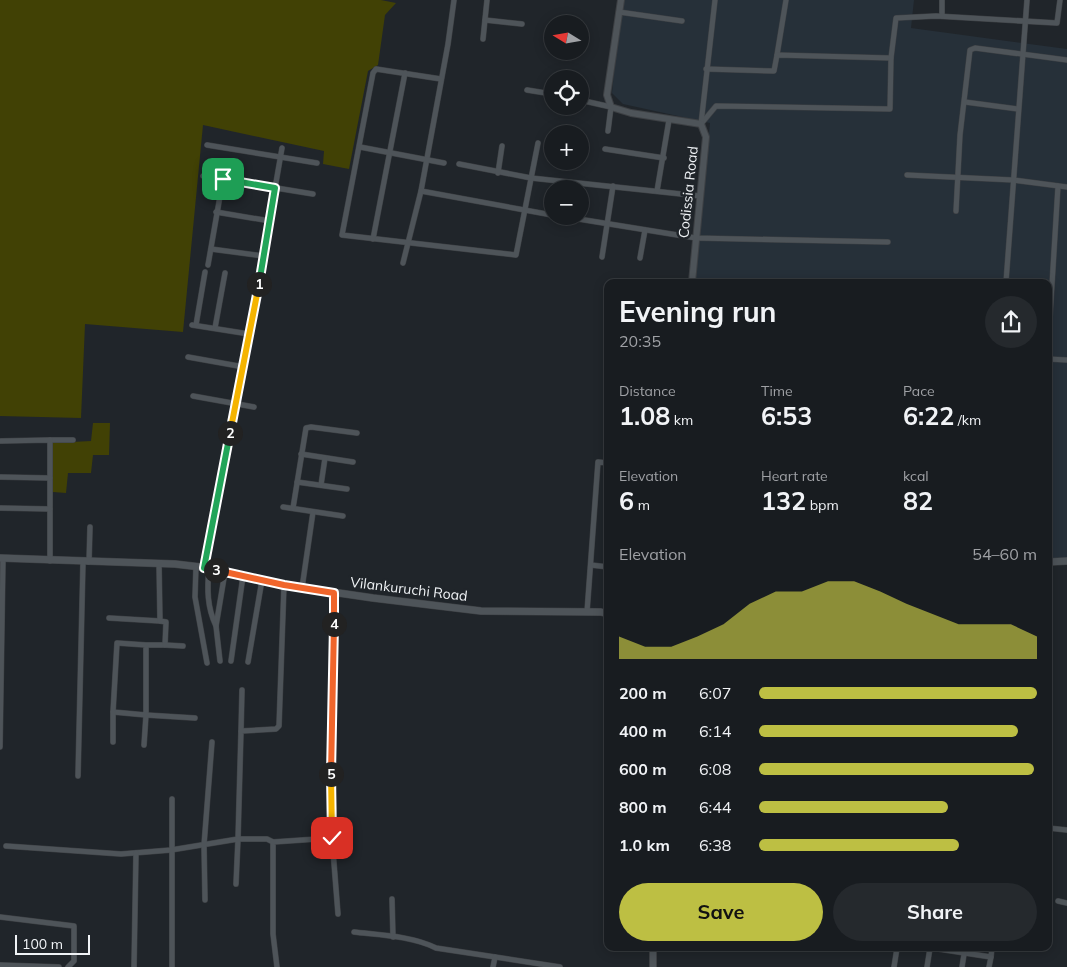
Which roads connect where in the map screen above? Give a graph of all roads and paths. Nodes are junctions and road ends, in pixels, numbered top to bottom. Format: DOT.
graph roads {
  1 [pos="454,0"];
  2 [pos="487,0"];
  3 [pos="621,0"];
  4 [pos="715,0"];
  5 [pos="786,0"];
  6 [pos="942,0"];
  7 [pos="1027,0"];
  8 [pos="1060,0"];
  9 [pos="619,12"];
  10 [pos="942,16"];
  11 [pos="485,20"];
  12 [pos="682,20"];
  13 [pos="1025,22"];
  14 [pos="522,24"];
  15 [pos="483,39"];
  16 [pos="777,55"];
  17 [pos="1022,55"];
  18 [pos="891,58"];
  19 [pos="1067,60"];
  20 [pos="706,69"];
  21 [pos="405,73"];
  22 [pos="442,79"];
  23 [pos="527,90"];
  24 [pos="544,93"];
  25 [pos="589,102"];
  26 [pos="965,102"];
  27 [pos="611,107"];
  28 [pos="1018,109"];
  29 [pos="669,120"];
  30 [pos="701,124"];
  31 [pos="608,131"];
  32 [pos="538,143"];
  33 [pos="207,145"];
  34 [pos="502,146"];
  35 [pos="360,147"];
  36 [pos="282,148"];
  37 [pos="605,148"];
  38 [pos="389,152"];
  39 [pos="281,157"];
  40 [pos="664,158"];
  41 [pos="427,159"];
  42 [pos="317,163"];
  43 [pos="444,163"];
  44 [pos="459,164"];
  45 [pos="498,172"];
  46 [pos="907,175"];
  47 [pos="203,176"];
  48 [pos="957,177"];
  49 [pos="531,178"];
  50 [pos="223,179"];
  51 [pos="1012,180"];
  52 [pos="613,186"];
  53 [pos="1058,186"];
  54 [pos="1067,187"];
  55 [pos="275,188"];
  56 [pos="421,191"];
  57 [pos="657,191"];
  58 [pos="313,194"];
  59 [pos="700,196"];
  60 [pos="525,211"];
  61 [pos="956,211"];
  62 [pos="216,212"];
  63 [pos="544,214"];
  64 [pos="270,221"];
  65 [pos="589,221"];
  66 [pos="608,225"];
  67 [pos="645,230"];
  68 [pos="373,238"];
  69 [pos="696,238"];
  70 [pos="888,242"];
  71 [pos="407,243"];
  72 [pos="211,248"];
  73 [pos="264,256"];
  74 [pos="602,257"];
  75 [pos="640,258"];
  76 [pos="403,263"];
  77 [pos="208,265"];
  78 [pos="205,272"];
  79 [pos="225,273"];
  80 [pos="692,279"];
  81 [pos="1006,279"];
  82 [pos="1052,284"];
  83 [pos="215,328"];
  84 [pos="249,334"];
  85 [pos="188,357"];
  86 [pos="1052,359"];
  87 [pos="1067,360"];
  88 [pos="244,367"];
  89 [pos="193,396"];
  90 [pos="236,404"];
  91 [pos="254,407"];
  92 [pos="357,434"];
  93 [pos="50,440"];
  94 [pos="73,440"];
  95 [pos="1,441"];
  96 [pos="301,454"];
  97 [pos="325,458"];
  98 [pos="353,462"];
  99 [pos="604,463"];
  100 [pos="0,477"];
  101 [pos="50,478"];
  102 [pos="297,482"];
  103 [pos="321,485"];
  104 [pos="347,489"];
  105 [pos="283,507"];
  106 [pos="0,508"];
  107 [pos="294,508"];
  108 [pos="50,509"];
  109 [pos="313,512"];
  110 [pos="343,516"];
  111 [pos="90,527"];
  112 [pos="1,558"];
  113 [pos="50,560"];
  114 [pos="1067,561"];
  115 [pos="86,562"];
  116 [pos="1052,562"];
  117 [pos="159,563"];
  118 [pos="196,566"];
  119 [pos="591,566"];
  120 [pos="604,566"];
  121 [pos="206,568"];
  122 [pos="225,572"];
  123 [pos="243,576"];
  124 [pos="262,580"];
  125 [pos="284,585"];
  126 [pos="302,588"];
  127 [pos="334,593"];
  128 [pos="587,612"];
  129 [pos="604,612"];
  130 [pos="109,618"];
  131 [pos="160,620"];
  132 [pos="216,626"];
  133 [pos="146,645"];
  134 [pos="166,645"];
  135 [pos="183,646"];
  136 [pos="220,661"];
  137 [pos="231,661"];
  138 [pos="248,662"];
  139 [pos="207,663"];
  140 [pos="242,690"];
  141 [pos="113,712"];
  142 [pos="146,715"];
  143 [pos="195,718"];
  144 [pos="241,731"];
  145 [pos="113,742"];
  146 [pos="212,742"];
  147 [pos="144,745"];
  148 [pos="0,747"];
  149 [pos="78,776"];
  150 [pos="172,799"];
  151 [pos="1052,828"];
  152 [pos="1067,830"];
  153 [pos="332,838"];
  154 [pos="238,839"];
  155 [pos="273,842"];
  156 [pos="204,845"];
  157 [pos="6,846"];
  158 [pos="171,850"];
  159 [pos="136,853"];
  160 [pos="236,884"];
  161 [pos="392,899"];
  162 [pos="204,900"];
  163 [pos="1058,901"];
  164 [pos="1067,903"];
  165 [pos="338,914"];
  166 [pos="0,916"];
  167 [pos="354,932"];
  168 [pos="393,937"];
  169 [pos="653,951"];
  170 [pos="897,951"];
  171 [pos="930,951"];
  172 [pos="965,951"];
  173 [pos="969,951"];
  174 [pos="991,951"];
  175 [pos="495,957"];
  176 [pos="990,957"];
  177 [pos="0,964"];
  178 [pos="59,967"];
  179 [pos="68,967"];
  180 [pos="134,967"];
  181 [pos="172,967"];
  182 [pos="277,967"];
  183 [pos="494,967"];
  184 [pos="560,967"];
  185 [pos="653,967"];
  186 [pos="894,967"];
  187 [pos="927,967"];
  188 [pos="962,967"];
  189 [pos="989,967"];
  1 -- 22 [label="street"];
  2 -- 11 [label="street"];
  3 -- 9 [label="street"];
  4 -- 20 [label="street"];
  5 -- 16 [label="street"];
  6 -- 10 [label="street"];
  7 -- 13 [label="street"];
  8 -- 13 [label="street"];
  9 -- 12 [label="street"];
  9 -- 27 [label="street"];
  10 -- 13 [label="street"];
  10 -- 18 [label="street"];
  11 -- 14 [label="street"];
  11 -- 15 [label="street"];
  13 -- 17 [label="street"];
  16 -- 18 [label="street"];
  16 -- 20 [label="street"];
  17 -- 19 [label="street"];
  17 -- 26 [label="street"];
  17 -- 28 [label="street"];
  18 -- 30 [label="street"];
  20 -- 30 [label="street"];
  21 -- 22 [label="street"];
  21 -- 35 [label="street"];
  21 -- 38 [label="street"];
  22 -- 41 [label="street"];
  23 -- 24 [label="street"];
  25 -- 27 [label="street"];
  26 -- 28 [label="street"];
  26 -- 48 [label="street"];
  27 -- 29 [label="street"];
  27 -- 31 [label="street"];
  28 -- 51 [label="street"];
  29 -- 30 [label="street"];
  29 -- 40 [label="street"];
  30 -- 59 [label="street, Codissia Road"];
  32 -- 49 [label="street"];
  33 -- 39 [label="street"];
  34 -- 45 [label="street"];
  35 -- 38 [label="street"];
  35 -- 68 [label="street"];
  36 -- 39 [label="street"];
  37 -- 40 [label="street"];
  38 -- 41 [label="street"];
  38 -- 68 [label="street"];
  39 -- 42 [label="street"];
  39 -- 55 [label="street"];
  40 -- 57 [label="street"];
  41 -- 43 [label="street"];
  41 -- 56 [label="street"];
  44 -- 45 [label="street"];
  45 -- 49 [label="street"];
  46 -- 48 [label="street"];
  47 -- 50 [label="street"];
  48 -- 51 [label="street"];
  48 -- 61 [label="street"];
  49 -- 52 [label="street"];
  49 -- 60 [label="street"];
  50 -- 55 [label="street"];
  50 -- 62 [label="street"];
  51 -- 53 [label="street"];
  51 -- 81 [label="street"];
  52 -- 57 [label="street"];
  52 -- 66 [label="street"];
  53 -- 54 [label="street"];
  53 -- 82 [label="street"];
  55 -- 58 [label="street"];
  55 -- 64 [label="street"];
  56 -- 60 [label="street"];
  56 -- 71 [label="street"];
  57 -- 59 [label="street"];
  59 -- 69 [label="street, Codissia Road"];
  60 -- 63 [label="street"];
  60 -- 71 [label="street"];
  62 -- 64 [label="street"];
  62 -- 72 [label="street"];
  64 -- 73 [label="street"];
  65 -- 66 [label="street"];
  66 -- 67 [label="street"];
  66 -- 74 [label="street"];
  67 -- 69 [label="street"];
  67 -- 75 [label="street"];
  68 -- 71 [label="street"];
  69 -- 70 [label="street"];
  69 -- 80 [label="street, Codissia Road"];
  71 -- 76 [label="street"];
  72 -- 73 [label="street"];
  72 -- 77 [label="street"];
  73 -- 84 [label="street"];
  78 -- 83 [label="street"];
  79 -- 83 [label="street"];
  83 -- 84 [label="street"];
  84 -- 88 [label="street"];
  85 -- 88 [label="street"];
  86 -- 87 [label="street"];
  88 -- 90 [label="street"];
  89 -- 90 [label="street"];
  90 -- 91 [label="street"];
  90 -- 121 [label="street"];
  92 -- 96 [label="street"];
  93 -- 94 [label="street"];
  93 -- 95 [label="street"];
  93 -- 101 [label="street"];
  96 -- 97 [label="street"];
  96 -- 102 [label="street"];
  97 -- 98 [label="street"];
  97 -- 103 [label="street"];
  99 -- 119 [label="street"];
  100 -- 101 [label="street"];
  101 -- 108 [label="street"];
  102 -- 103 [label="street"];
  102 -- 107 [label="street"];
  103 -- 104 [label="street"];
  105 -- 107 [label="street"];
  106 -- 108 [label="street"];
  107 -- 109 [label="street"];
  108 -- 113 [label="street"];
  109 -- 110 [label="street"];
  109 -- 126 [label="street"];
  111 -- 115 [label="street"];
  112 -- 113 [label="main road, Vilankuruchi Road"];
  112 -- 148 [label="street"];
  113 -- 115 [label="main road, Vilankuruchi Road"];
  114 -- 116 [label="main road"];
  115 -- 117 [label="main road, Vilankuruchi Road"];
  115 -- 149 [label="street"];
  117 -- 118 [label="main road, Vilankuruchi Road"];
  117 -- 131 [label="street"];
  118 -- 121 [label="main road, Vilankuruchi Road"];
  118 -- 139 [label="street"];
  119 -- 120 [label="street"];
  119 -- 128 [label="street"];
  121 -- 122 [label="main road, Vilankuruchi Road"];
  121 -- 132 [label="street"];
  122 -- 123 [label="main road, Vilankuruchi Road"];
  122 -- 132 [label="street"];
  123 -- 124 [label="main road, Vilankuruchi Road"];
  123 -- 137 [label="street"];
  124 -- 125 [label="main road, Vilankuruchi Road"];
  124 -- 138 [label="street"];
  125 -- 126 [label="main road, Vilankuruchi Road"];
  125 -- 144 [label="street"];
  126 -- 127 [label="main road, Vilankuruchi Road"];
  127 -- 128 [label="main road, Vilankuruchi Road"];
  127 -- 153 [label="street"];
  128 -- 129 [label="main road, Vilankuruchi Road"];
  130 -- 131 [label="street"];
  131 -- 134 [label="street"];
  132 -- 136 [label="street"];
  133 -- 134 [label="street"];
  133 -- 141 [label="street"];
  133 -- 142 [label="street"];
  134 -- 135 [label="street"];
  140 -- 144 [label="street"];
  141 -- 142 [label="street"];
  141 -- 145 [label="street"];
  142 -- 143 [label="street"];
  142 -- 147 [label="street"];
  144 -- 154 [label="street"];
  146 -- 156 [label="street"];
  150 -- 158 [label="street"];
  151 -- 152 [label="street"];
  153 -- 155 [label="street"];
  153 -- 165 [label="street"];
  154 -- 155 [label="street"];
  154 -- 156 [label="street"];
  154 -- 160 [label="street"];
  155 -- 182 [label="street"];
  156 -- 158 [label="street"];
  156 -- 162 [label="street"];
  157 -- 159 [label="street"];
  158 -- 159 [label="street"];
  158 -- 181 [label="street"];
  159 -- 180 [label="street"];
  161 -- 168 [label="street"];
  163 -- 164 [label="street"];
  166 -- 179 [label="street"];
  167 -- 168 [label="street"];
  168 -- 175 [label="street"];
  169 -- 185 [label="street"];
  170 -- 186 [label="street"];
  171 -- 187 [label="street"];
  172 -- 188 [label="street"];
  173 -- 176 [label="street"];
  174 -- 176 [label="street"];
  175 -- 183 [label="street"];
  175 -- 184 [label="street"];
  176 -- 189 [label="street"];
  177 -- 178 [label="street"];
}
